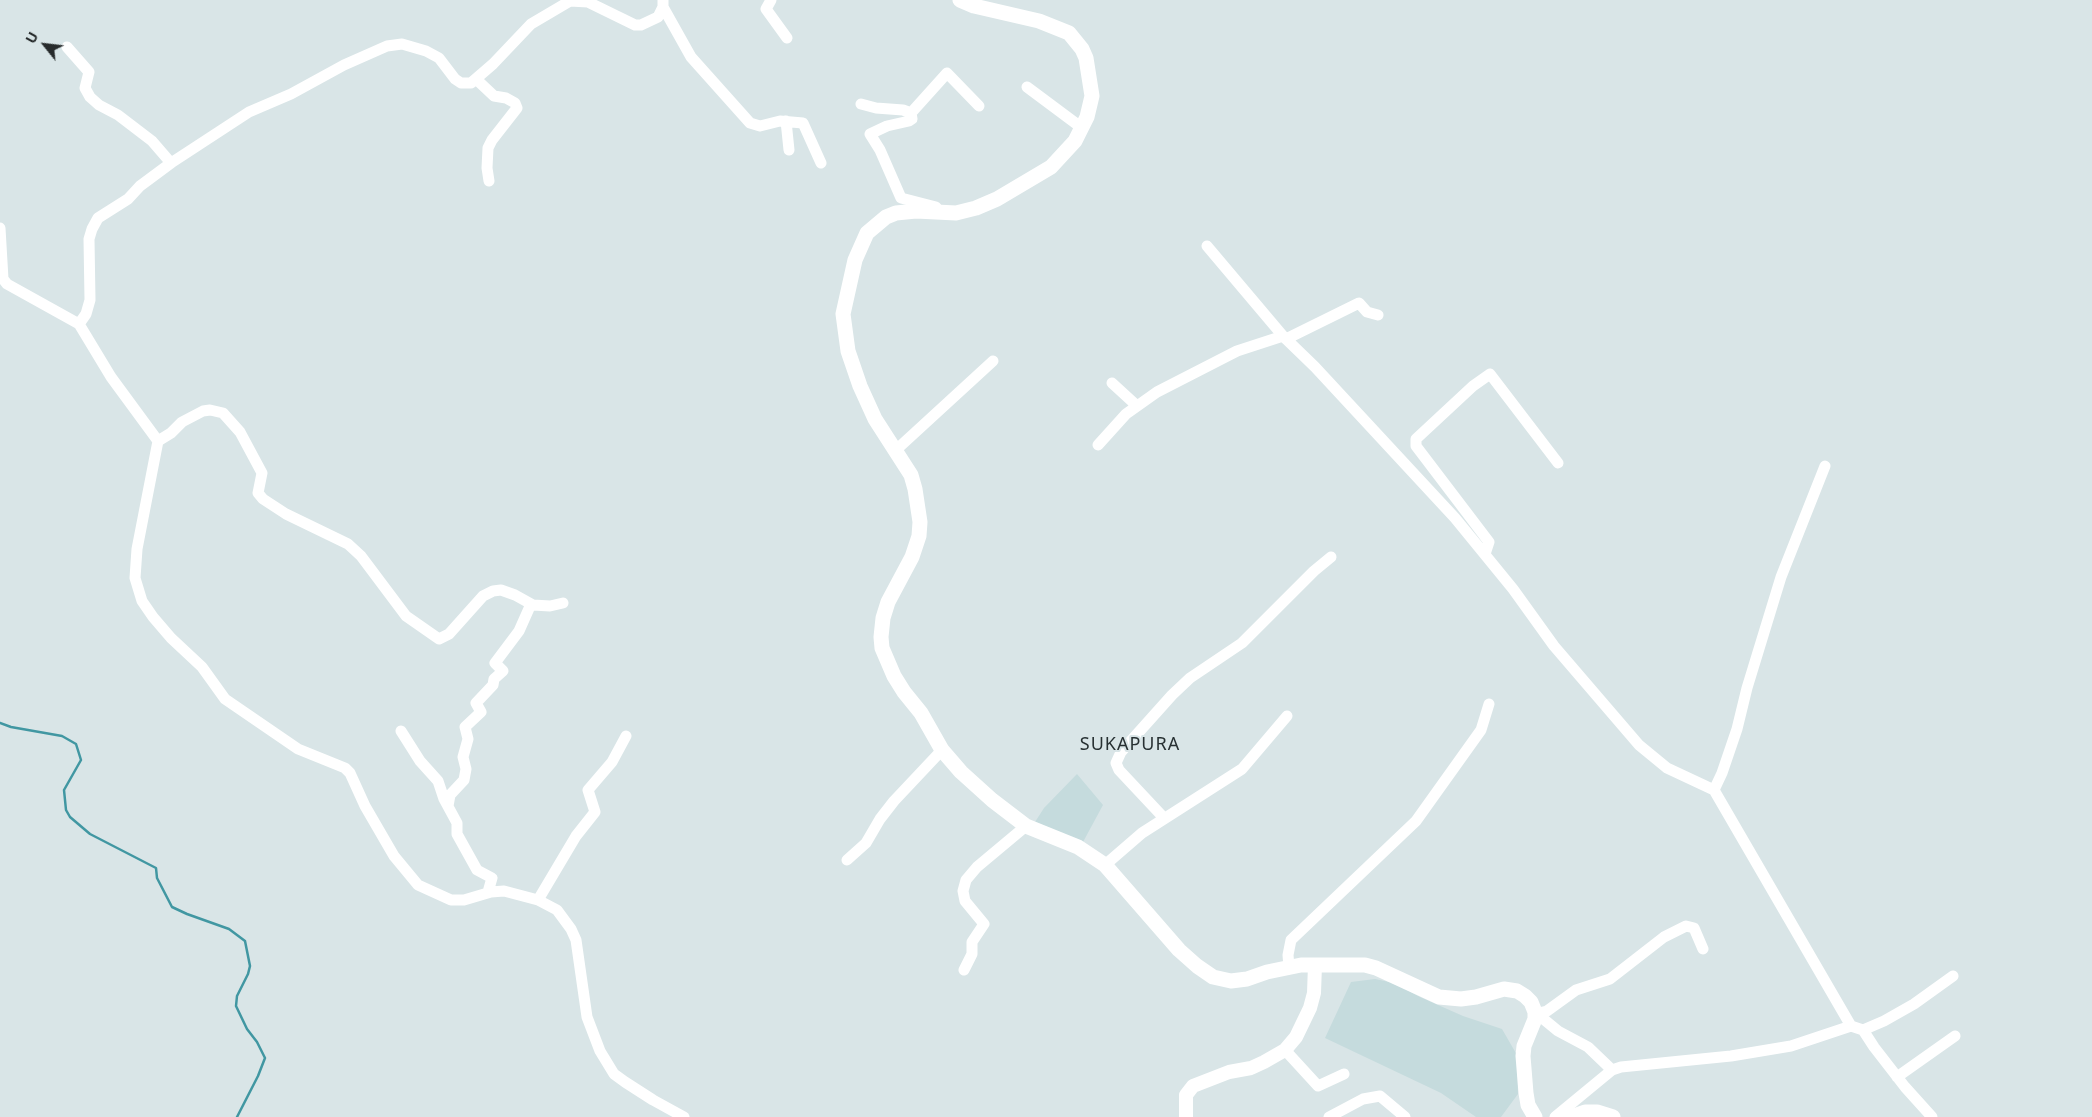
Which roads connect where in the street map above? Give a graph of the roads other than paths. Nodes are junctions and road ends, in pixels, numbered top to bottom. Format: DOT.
graph roads {
  1 [pos="771,0"];
  2 [pos="960,0"];
  3 [pos="663,4"];
  4 [pos="787,38"];
  5 [pos="67,46"];
  6 [pos="477,80"];
  7 [pos="1027,87"];
  8 [pos="861,104"];
  9 [pos="979,106"];
  10 [pos="912,114"];
  11 [pos="786,121"];
  12 [pos="1082,128"];
  13 [pos="789,150"];
  14 [pos="821,163"];
  15 [pos="171,164"];
  16 [pos="489,181"];
  17 [pos="947,213"];
  18 [pos="0,228"];
  19 [pos="1207,246"];
  20 [pos="1378,315"];
  21 [pos="79,324"];
  22 [pos="1284,338"];
  23 [pos="993,361"];
  24 [pos="1112,383"];
  25 [pos="1136,405"];
  26 [pos="158,441"];
  27 [pos="1098,445"];
  28 [pos="896,450"];
  29 [pos="1558,463"];
  30 [pos="1825,466"];
  31 [pos="1485,554"];
  32 [pos="1331,557"];
  33 [pos="563,603"];
  34 [pos="531,604"];
  35 [pos="1489,704"];
  36 [pos="1288,716"];
  37 [pos="400,731"];
  38 [pos="626,736"];
  39 [pos="942,750"];
  40 [pos="1714,790"];
  41 [pos="448,806"];
  42 [pos="1164,818"];
  43 [pos="1026,826"];
  44 [pos="846,860"];
  45 [pos="1105,865"];
  46 [pos="488,892"];
  47 [pos="538,900"];
  48 [pos="1703,949"];
  49 [pos="1315,965"];
  50 [pos="1289,967"];
  51 [pos="964,970"];
  52 [pos="1953,976"];
  53 [pos="1535,1014"];
  54 [pos="1851,1026"];
  55 [pos="1863,1030"];
  56 [pos="1955,1036"];
  57 [pos="1285,1050"];
  58 [pos="1612,1070"];
  59 [pos="1344,1074"];
  60 [pos="1897,1077"];
  61 [pos="684,1117"];
  62 [pos="1186,1117"];
  63 [pos="1329,1117"];
  64 [pos="1405,1117"];
  65 [pos="1535,1117"];
  66 [pos="1555,1117"];
  67 [pos="1571,1117"];
  68 [pos="1613,1117"];
  69 [pos="1932,1117"];
  1 -- 4 [label="street"];
  2 -- 12 [label="main road"];
  3 -- 6 [label="street"];
  3 -- 11 [label="street"];
  5 -- 15 [label="street"];
  6 -- 15 [label="street"];
  6 -- 16 [label="street"];
  7 -- 12 [label="street"];
  8 -- 10 [label="street"];
  9 -- 10 [label="street"];
  10 -- 17 [label="street"];
  11 -- 13 [label="street"];
  11 -- 14 [label="street"];
  12 -- 17 [label="main road"];
  15 -- 21 [label="street"];
  17 -- 28 [label="main road"];
  18 -- 21 [label="street"];
  19 -- 22 [label="street"];
  20 -- 22 [label="street"];
  21 -- 26 [label="street"];
  22 -- 25 [label="street"];
  22 -- 31 [label="street"];
  23 -- 28 [label="street"];
  24 -- 25 [label="street"];
  25 -- 27 [label="street"];
  26 -- 34 [label="street"];
  26 -- 46 [label="street"];
  28 -- 39 [label="main road"];
  29 -- 31 [label="street"];
  30 -- 40 [label="street"];
  31 -- 40 [label="street"];
  32 -- 42 [label="street"];
  33 -- 34 [label="street"];
  34 -- 41 [label="street"];
  35 -- 50 [label="street"];
  36 -- 42 [label="street"];
  37 -- 41 [label="street"];
  38 -- 47 [label="street"];
  39 -- 43 [label="main road"];
  39 -- 44 [label="street"];
  40 -- 54 [label="street"];
  41 -- 46 [label="street"];
  42 -- 45 [label="street"];
  43 -- 45 [label="main road"];
  43 -- 51 [label="street"];
  45 -- 50 [label="main road"];
  46 -- 47 [label="street"];
  47 -- 61 [label="street"];
  48 -- 53 [label="street"];
  49 -- 50 [label="main road"];
  49 -- 53 [label="main road"];
  49 -- 57 [label="street"];
  52 -- 55 [label="street"];
  53 -- 58 [label="street"];
  53 -- 65 [label="main road"];
  54 -- 55 [label="street"];
  54 -- 58 [label="street"];
  55 -- 60 [label="street"];
  56 -- 60 [label="street"];
  57 -- 59 [label="street"];
  57 -- 62 [label="street"];
  58 -- 66 [label="street"];
  60 -- 69 [label="street"];
  63 -- 64 [label="street"];
  67 -- 68 [label="main road"];
}
